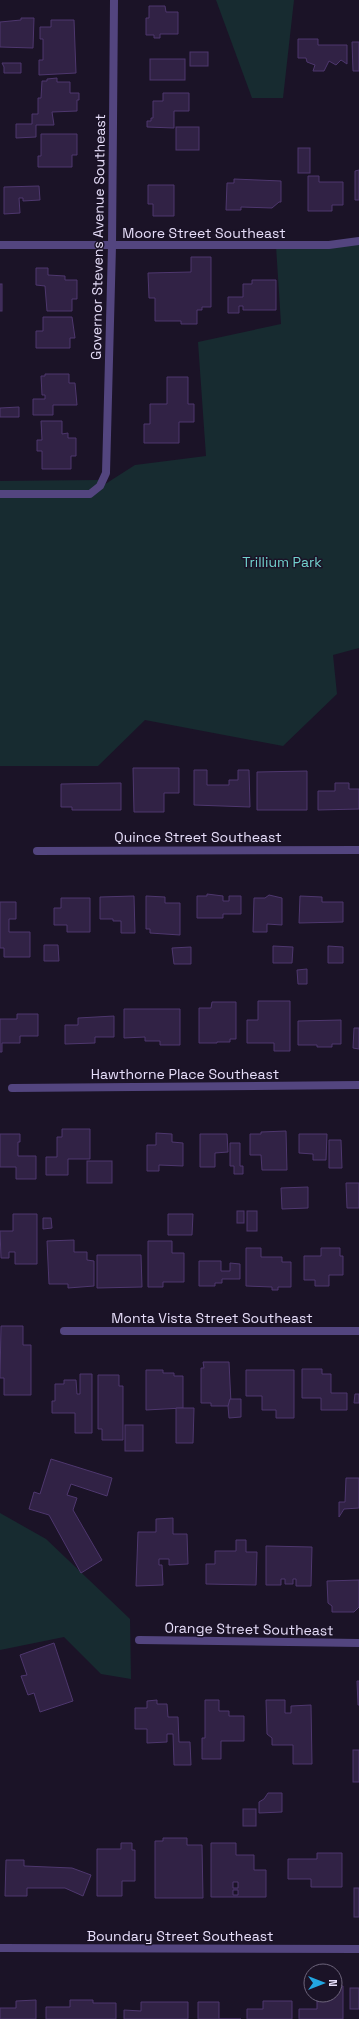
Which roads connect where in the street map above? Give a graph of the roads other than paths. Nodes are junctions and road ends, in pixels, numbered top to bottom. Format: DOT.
graph roads {
  1 [pos="114,0"];
  2 [pos="359,241"];
  3 [pos="0,245"];
  4 [pos="112,246"];
  5 [pos="0,494"];
  6 [pos="359,850"];
  7 [pos="37,851"];
  8 [pos="359,1085"];
  9 [pos="12,1088"];
  10 [pos="64,1331"];
  11 [pos="359,1331"];
  12 [pos="139,1640"];
  13 [pos="359,1643"];
  14 [pos="0,1948"];
  15 [pos="359,1949"];
  1 -- 4 [label="street, Governor Stevens Avenue Southeast"];
  2 -- 4 [label="street, Moore Street Southeast"];
  3 -- 4 [label="street, Moore Street Southeast"];
  4 -- 5 [label="street, Governor Stevens Avenue Southeast"];
  6 -- 7 [label="street, Quince Street Southeast"];
  8 -- 9 [label="street, Hawthorne Place Southeast"];
  10 -- 11 [label="street, Monta Vista Street Southeast"];
  12 -- 13 [label="street, Orange Street Southeast"];
  14 -- 15 [label="street, Boundary Street Southeast"];
}
